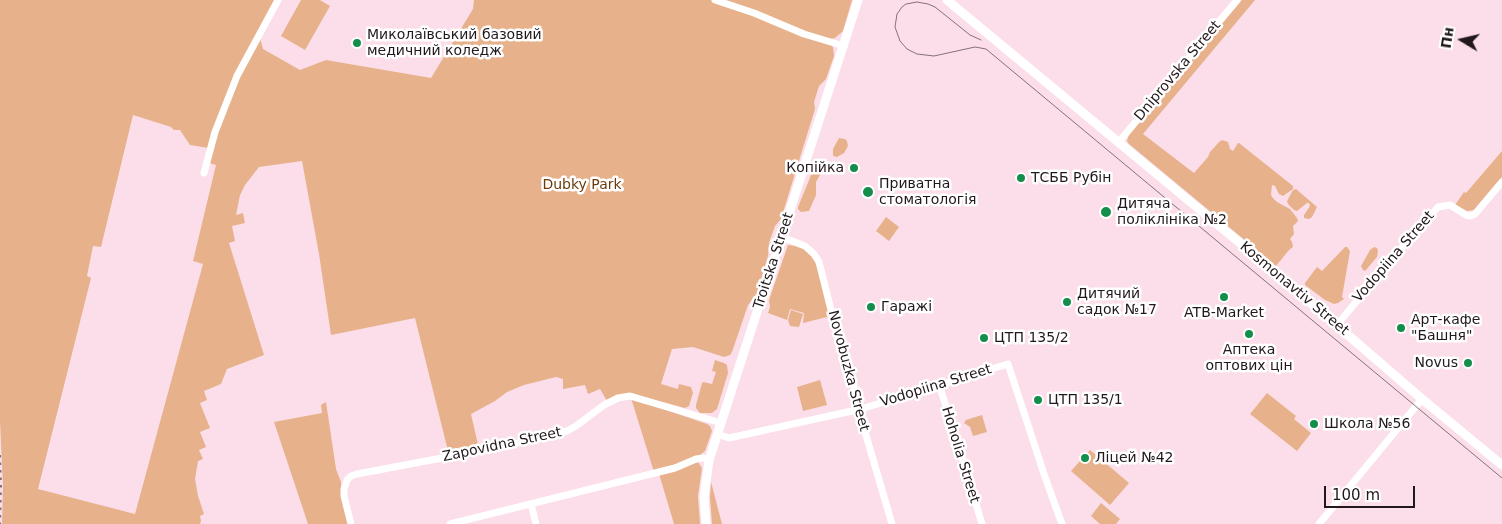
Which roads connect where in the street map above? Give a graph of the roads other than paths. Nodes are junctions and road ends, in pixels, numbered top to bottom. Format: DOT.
graph roads {
  1 [pos="278,0"];
  2 [pos="716,0"];
  3 [pos="858,0"];
  4 [pos="947,0"];
  5 [pos="1238,0"];
  6 [pos="844,46"];
  7 [pos="1118,143"];
  8 [pos="204,172"];
  9 [pos="1502,182"];
  10 [pos="782,237"];
  11 [pos="1337,325"];
  12 [pos="939,386"];
  13 [pos="1422,399"];
  14 [pos="861,409"];
  15 [pos="721,423"];
  16 [pos="717,434"];
  17 [pos="709,460"];
  18 [pos="1502,465"];
  19 [pos="531,504"];
  20 [pos="471,522"];
  21 [pos="350,524"];
  22 [pos="450,524"];
  23 [pos="536,524"];
  24 [pos="706,524"];
  25 [pos="892,524"];
  26 [pos="982,524"];
  27 [pos="1062,524"];
  28 [pos="1319,524"];
  1 -- 8 [label="street"];
  2 -- 6 [label="street"];
  3 -- 6 [label="main road, Troitska Street"];
  4 -- 7 [label="main road, Kosmonavtiv Street"];
  5 -- 7 [label="street, Dniprovska Street"];
  6 -- 10 [label="main road, Troitska Street"];
  7 -- 11 [label="main road, Kosmonavtiv Street"];
  9 -- 11 [label="street, Vodopiina Street"];
  10 -- 14 [label="street, Novobuzka Street"];
  10 -- 15 [label="main road, Troitska Street"];
  11 -- 13 [label="main road, Kosmonavtiv Street"];
  12 -- 14 [label="street, Vodopiina Street"];
  12 -- 26 [label="street, Hoholia Street"];
  12 -- 27 [label="street, Vodopiina Street"];
  13 -- 18 [label="main road, Kosmonavtiv Street"];
  13 -- 28 [label="street"];
  14 -- 16 [label="street, Vodopiina Street"];
  14 -- 25 [label="street, Novobuzka Street"];
  15 -- 16 [label="main road, Troitska Street"];
  15 -- 21 [label="street, Zapovidna Street"];
  16 -- 17 [label="main road, Troitska Street"];
  17 -- 19 [label="street"];
  17 -- 24 [label="main road, Troitska Street"];
  19 -- 20 [label="street"];
  19 -- 23 [label="street"];
  20 -- 22 [label="street"];
}
